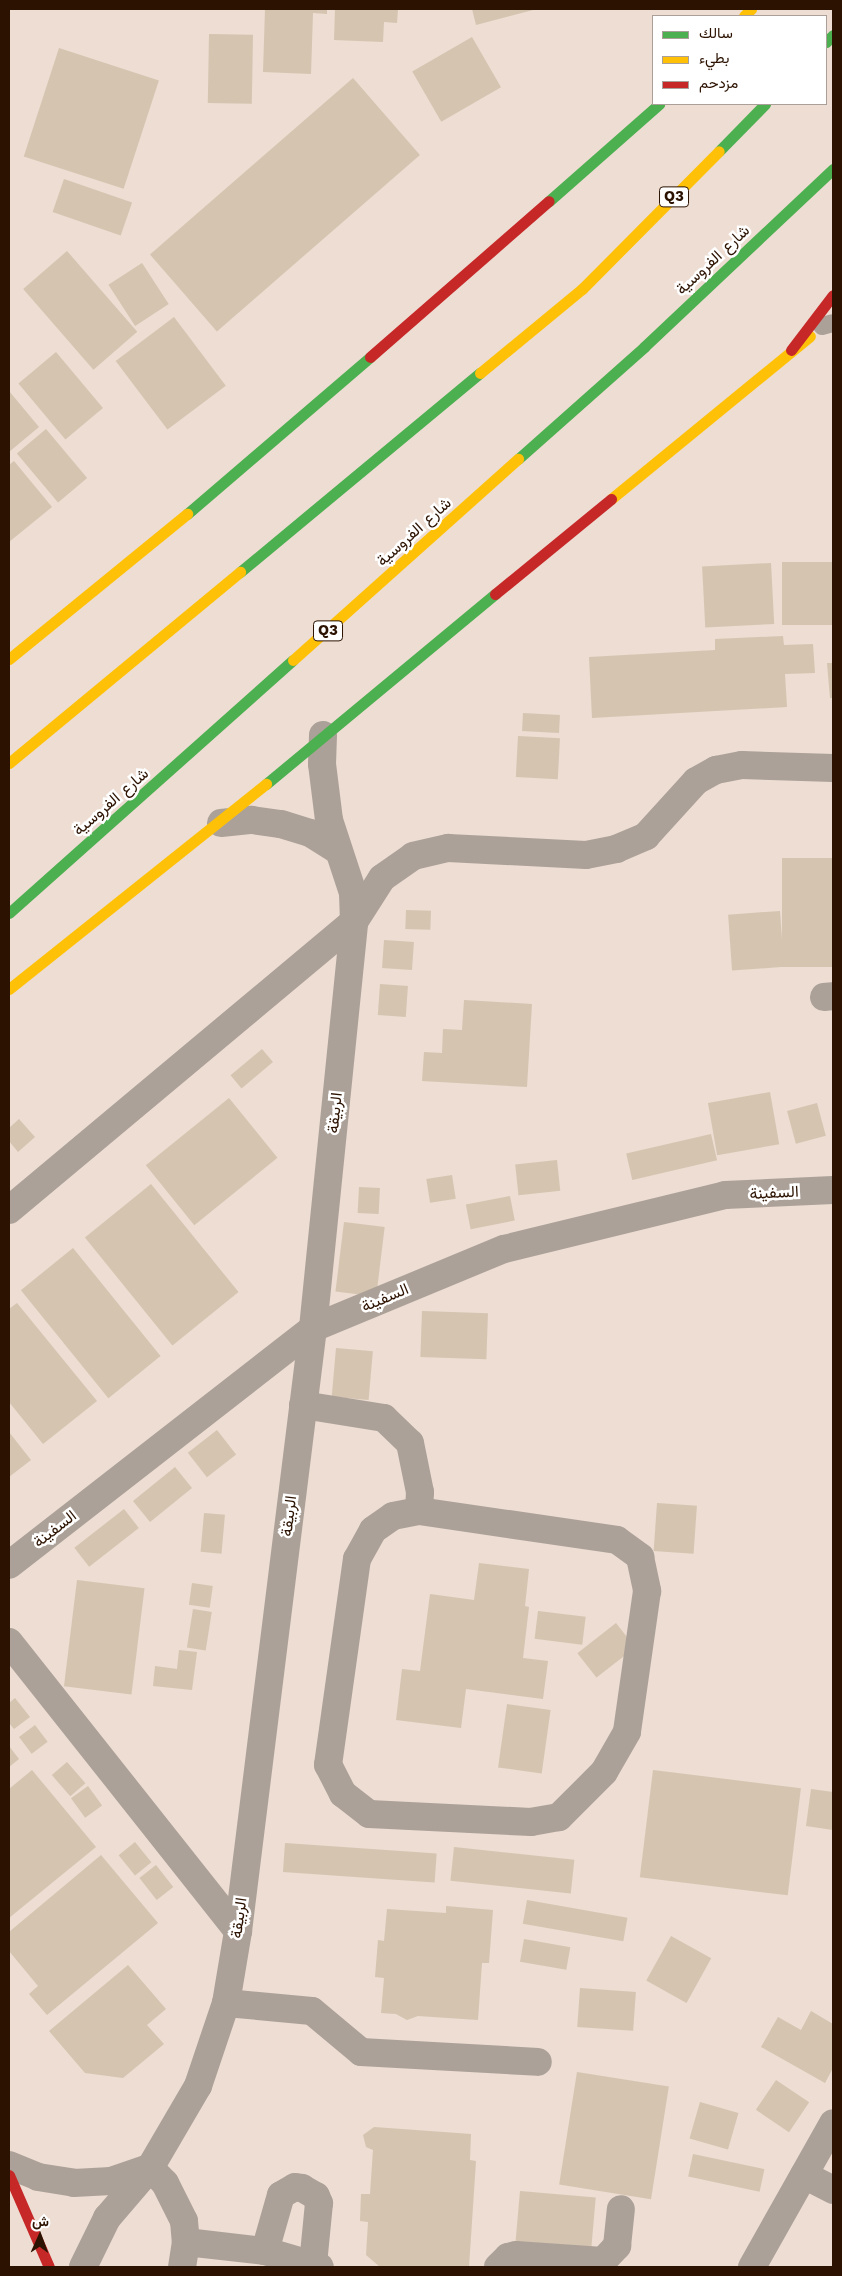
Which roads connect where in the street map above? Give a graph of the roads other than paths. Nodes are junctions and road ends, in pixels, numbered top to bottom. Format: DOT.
graph roads {
  1 [pos="658,105"];
  2 [pos="764,105"];
  3 [pos="833,169"];
  4 [pos="833,295"];
  5 [pos="829,321"];
  6 [pos="791,350"];
  7 [pos="9,659"];
  8 [pos="323,735"];
  9 [pos="9,763"];
  10 [pos="833,768"];
  11 [pos="221,823"];
  12 [pos="336,849"];
  13 [pos="9,913"];
  14 [pos="354,922"];
  15 [pos="9,989"];
  16 [pos="833,1190"];
  17 [pos="9,1210"];
  18 [pos="313,1328"];
  19 [pos="303,1405"];
  20 [pos="419,1511"];
  21 [pos="9,1565"];
  22 [pos="9,1642"];
  23 [pos="238,1931"];
  24 [pos="226,2003"];
  25 [pos="538,2062"];
  26 [pos="833,2123"];
  27 [pos="9,2165"];
  28 [pos="150,2168"];
  29 [pos="9,2175"];
  30 [pos="804,2175"];
  31 [pos="833,2190"];
  32 [pos="620,2209"];
  33 [pos="265,2251"];
  34 [pos="184,2255"];
  35 [pos="316,2266"];
  36 [pos="49,2267"];
  37 [pos="83,2267"];
  38 [pos="498,2267"];
  39 [pos="752,2267"];
  1 -- 7 [label="main road"];
  2 -- 9 [label="main road, Q3"];
  3 -- 13 [label="main road, شارع الفروسية / Q3"];
  4 -- 6 [label="main road"];
  5 -- 6 [label="main road"];
  6 -- 8 [label="main road"];
  8 -- 11 [label="main road"];
  8 -- 12 [label="street, الربيقة"];
  10 -- 14 [label="street"];
  11 -- 12 [label="street"];
  11 -- 15 [label="main road"];
  12 -- 14 [label="street, الربيقة"];
  14 -- 17 [label="street"];
  14 -- 18 [label="street, الربيقة"];
  16 -- 18 [label="street, السفينة"];
  18 -- 19 [label="street, الربيقة"];
  18 -- 21 [label="street, السفينة"];
  19 -- 20 [label="street"];
  19 -- 23 [label="street, الربيقة"];
  20 -- 20 [label="street"];
  22 -- 23 [label="street"];
  23 -- 24 [label="street, الربيقة"];
  24 -- 25 [label="street"];
  24 -- 28 [label="street, الربيقة"];
  26 -- 30 [label="street"];
  27 -- 28 [label="street"];
  28 -- 34 [label="street"];
  28 -- 37 [label="street, الربيقة"];
  29 -- 36 [label="main road"];
  30 -- 31 [label="street"];
  30 -- 39 [label="street"];
  32 -- 38 [label="street"];
  33 -- 34 [label="street"];
  33 -- 35 [label="street"];
  33 -- 35 [label="street"];
}
